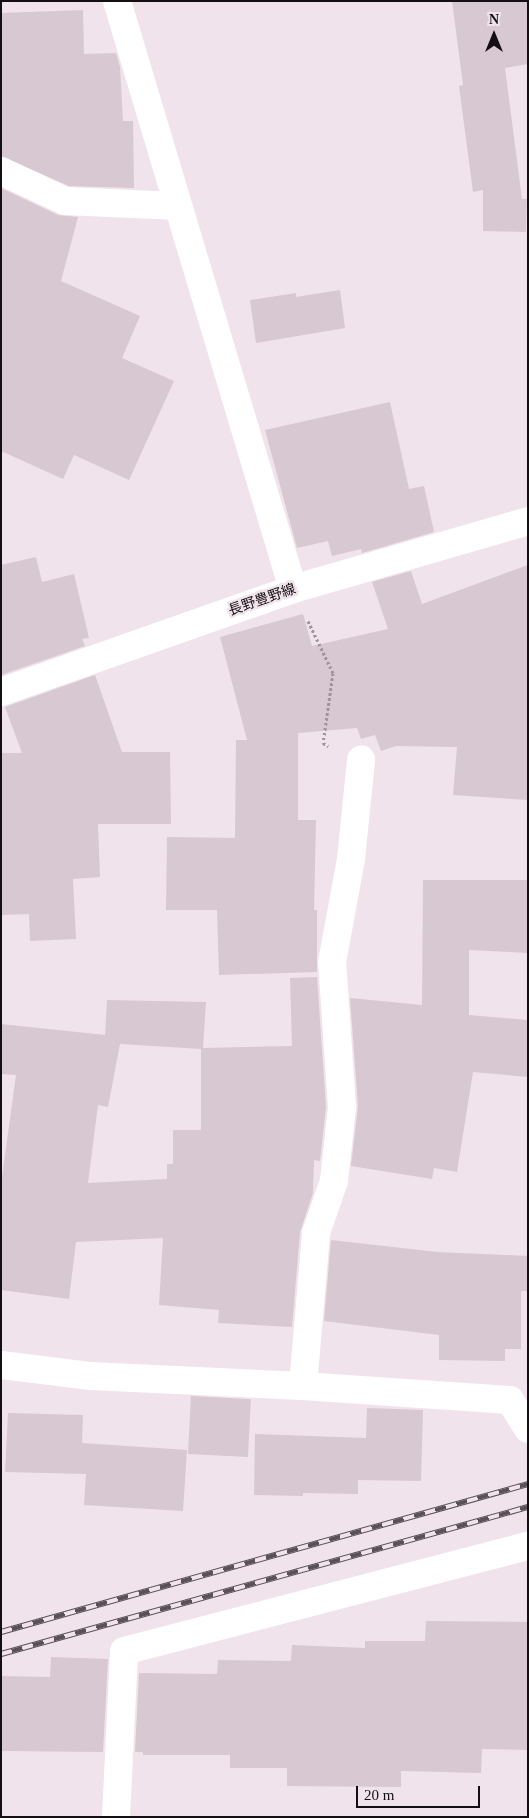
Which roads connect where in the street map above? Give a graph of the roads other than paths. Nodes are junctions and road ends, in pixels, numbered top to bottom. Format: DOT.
graph roads {
  1 [pos="117,1"];
  2 [pos="1,171"];
  3 [pos="178,206"];
  4 [pos="528,521"];
  5 [pos="293,589"];
  6 [pos="1,692"];
  7 [pos="362,760"];
  8 [pos="1,1365"];
  9 [pos="303,1386"];
  10 [pos="528,1429"];
  11 [pos="528,1546"];
  12 [pos="116,1817"];
  1 -- 3 [label="street"];
  2 -- 3 [label="street"];
  3 -- 5 [label="street"];
  4 -- 5 [label="street, 長野豊野線"];
  5 -- 6 [label="street, 長野豊野線"];
  7 -- 9 [label="street"];
  8 -- 9 [label="street"];
  9 -- 10 [label="street"];
  11 -- 12 [label="street"];
}
